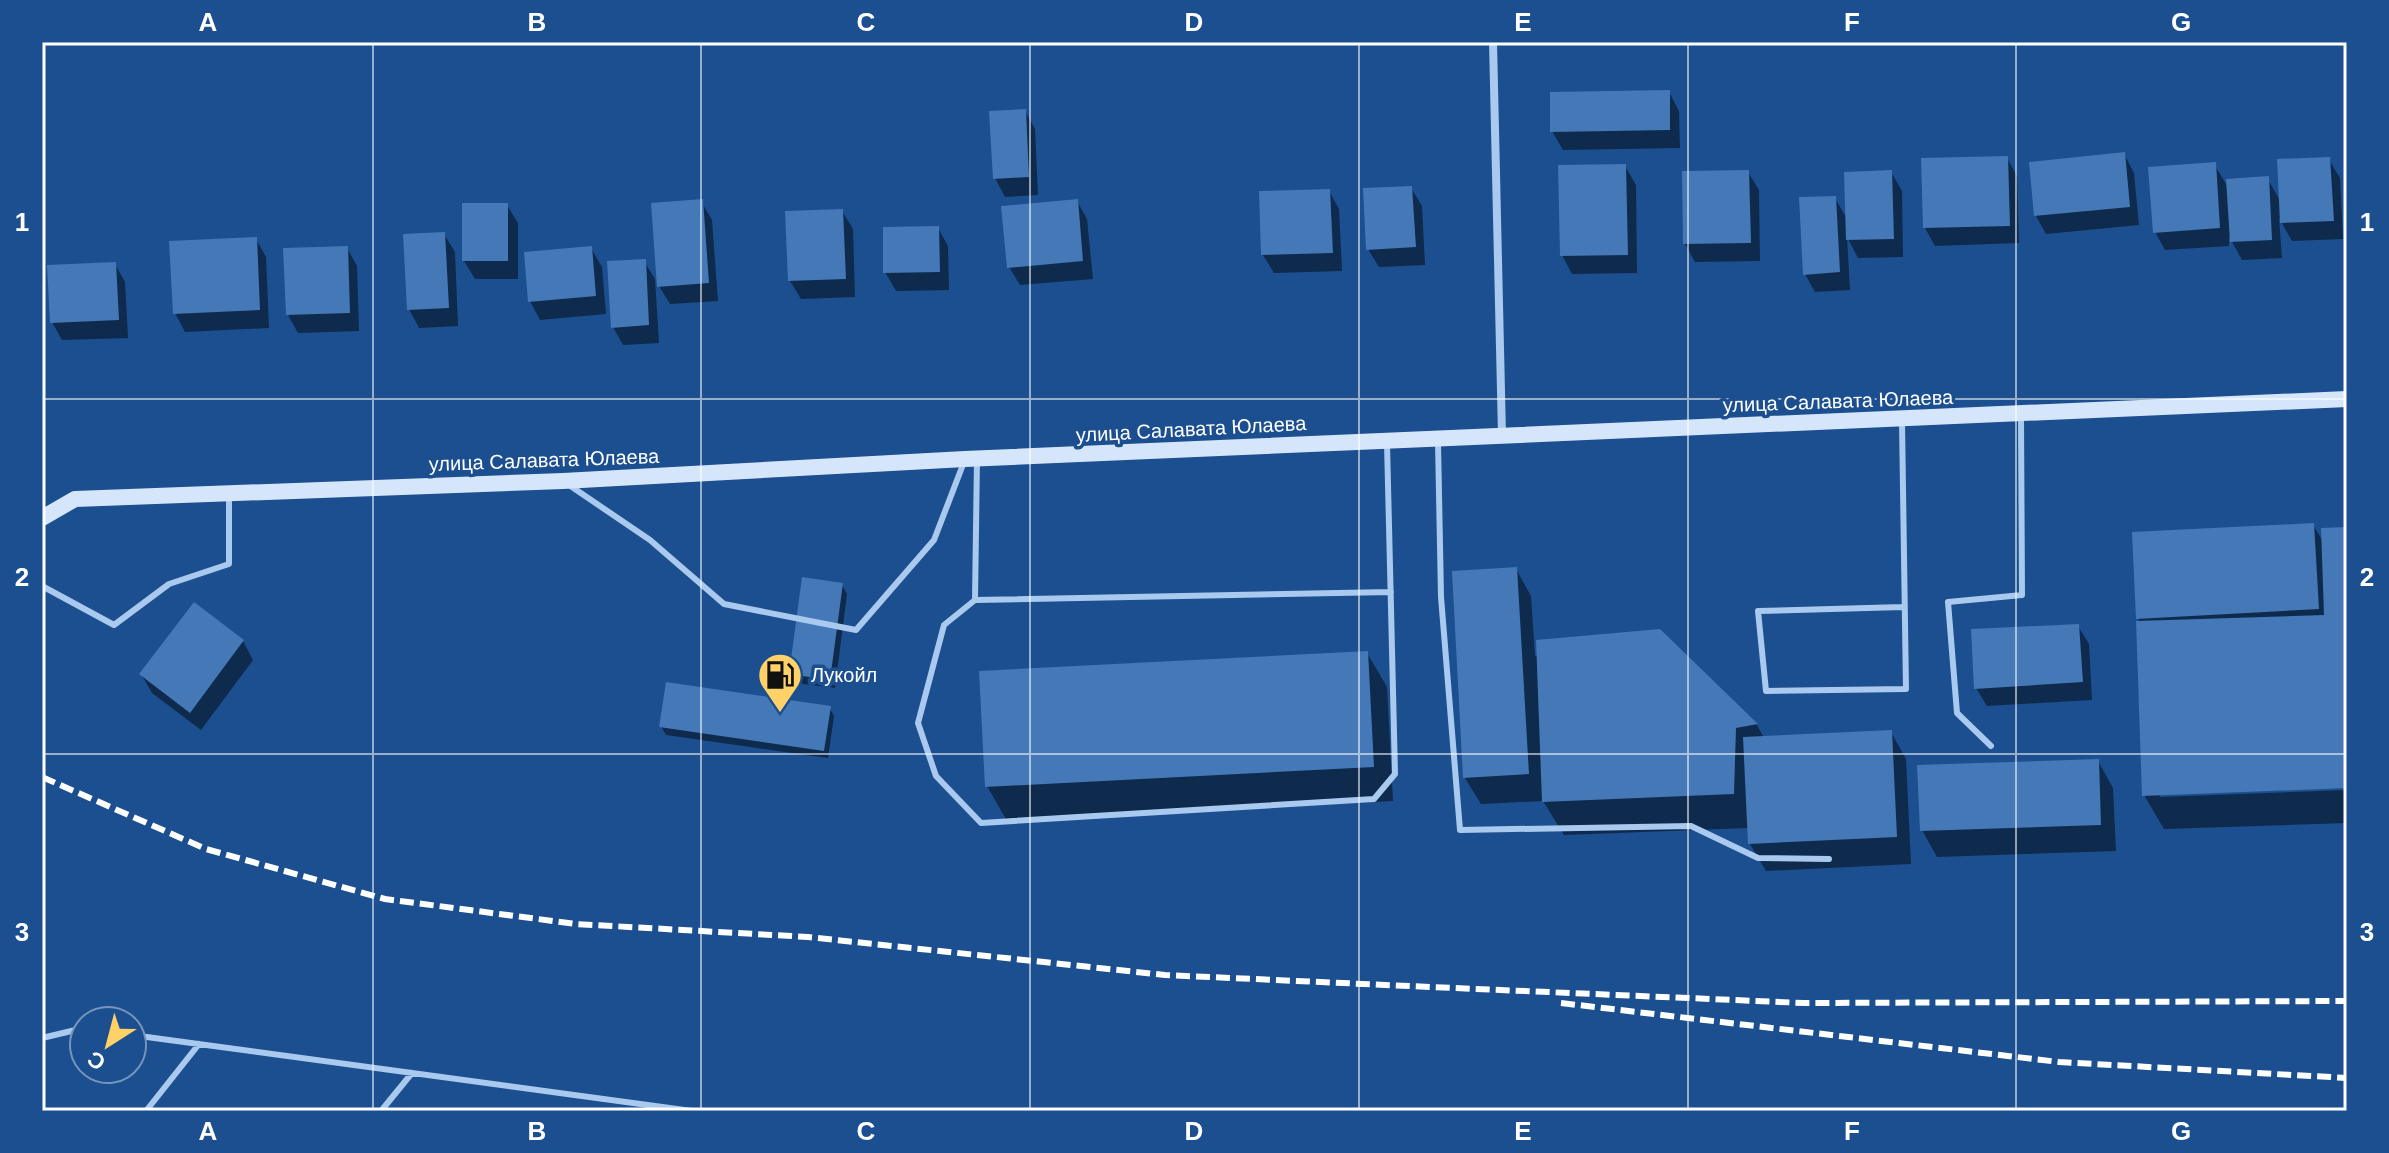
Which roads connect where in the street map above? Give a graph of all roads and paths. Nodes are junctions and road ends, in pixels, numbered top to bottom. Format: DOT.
graph roads {
  1 [pos="1493,42"];
  2 [pos="2347,399"];
  3 [pos="2021,413"];
  4 [pos="1902,418"];
  5 [pos="1502,435"];
  6 [pos="1438,438"];
  7 [pos="1387,440"];
  8 [pos="971,459"];
  9 [pos="563,481"];
  10 [pos="229,492"];
  11 [pos="42,518"];
  12 [pos="42,586"];
  13 [pos="1391,592"];
  14 [pos="975,600"];
  15 [pos="1903,607"];
  16 [pos="1991,746"];
  17 [pos="1829,859"];
  18 [pos="68,1032"];
  19 [pos="148,1037"];
  20 [pos="42,1038"];
  21 [pos="199,1044"];
  22 [pos="412,1073"];
  23 [pos="146,1111"];
  24 [pos="381,1111"];
  25 [pos="692,1111"];
  1 -- 5 [label="street"];
  2 -- 3 [label="street, улица Салавата Юлаева"];
  3 -- 4 [label="street, улица Салавата Юлаева"];
  3 -- 16 [label="lane"];
  4 -- 5 [label="street, улица Салавата Юлаева"];
  4 -- 15 [label="lane"];
  5 -- 6 [label="street, улица Салавата Юлаева"];
  6 -- 7 [label="street, улица Салавата Юлаева"];
  6 -- 17 [label="lane"];
  7 -- 8 [label="street, улица Салавата Юлаева"];
  7 -- 13 [label="lane"];
  8 -- 9 [label="street, улица Салавата Юлаева"];
  8 -- 9 [label="lane"];
  8 -- 14 [label="lane"];
  9 -- 10 [label="street, улица Салавата Юлаева"];
  10 -- 11 [label="street, улица Салавата Юлаева"];
  10 -- 12 [label="lane"];
  13 -- 14 [label="lane"];
  13 -- 14 [label="lane"];
  15 -- 15 [label="lane"];
  18 -- 20 [label="lane"];
  19 -- 21 [label="lane"];
  21 -- 22 [label="lane"];
  21 -- 23 [label="lane"];
  22 -- 24 [label="lane"];
  22 -- 25 [label="lane"];
}
